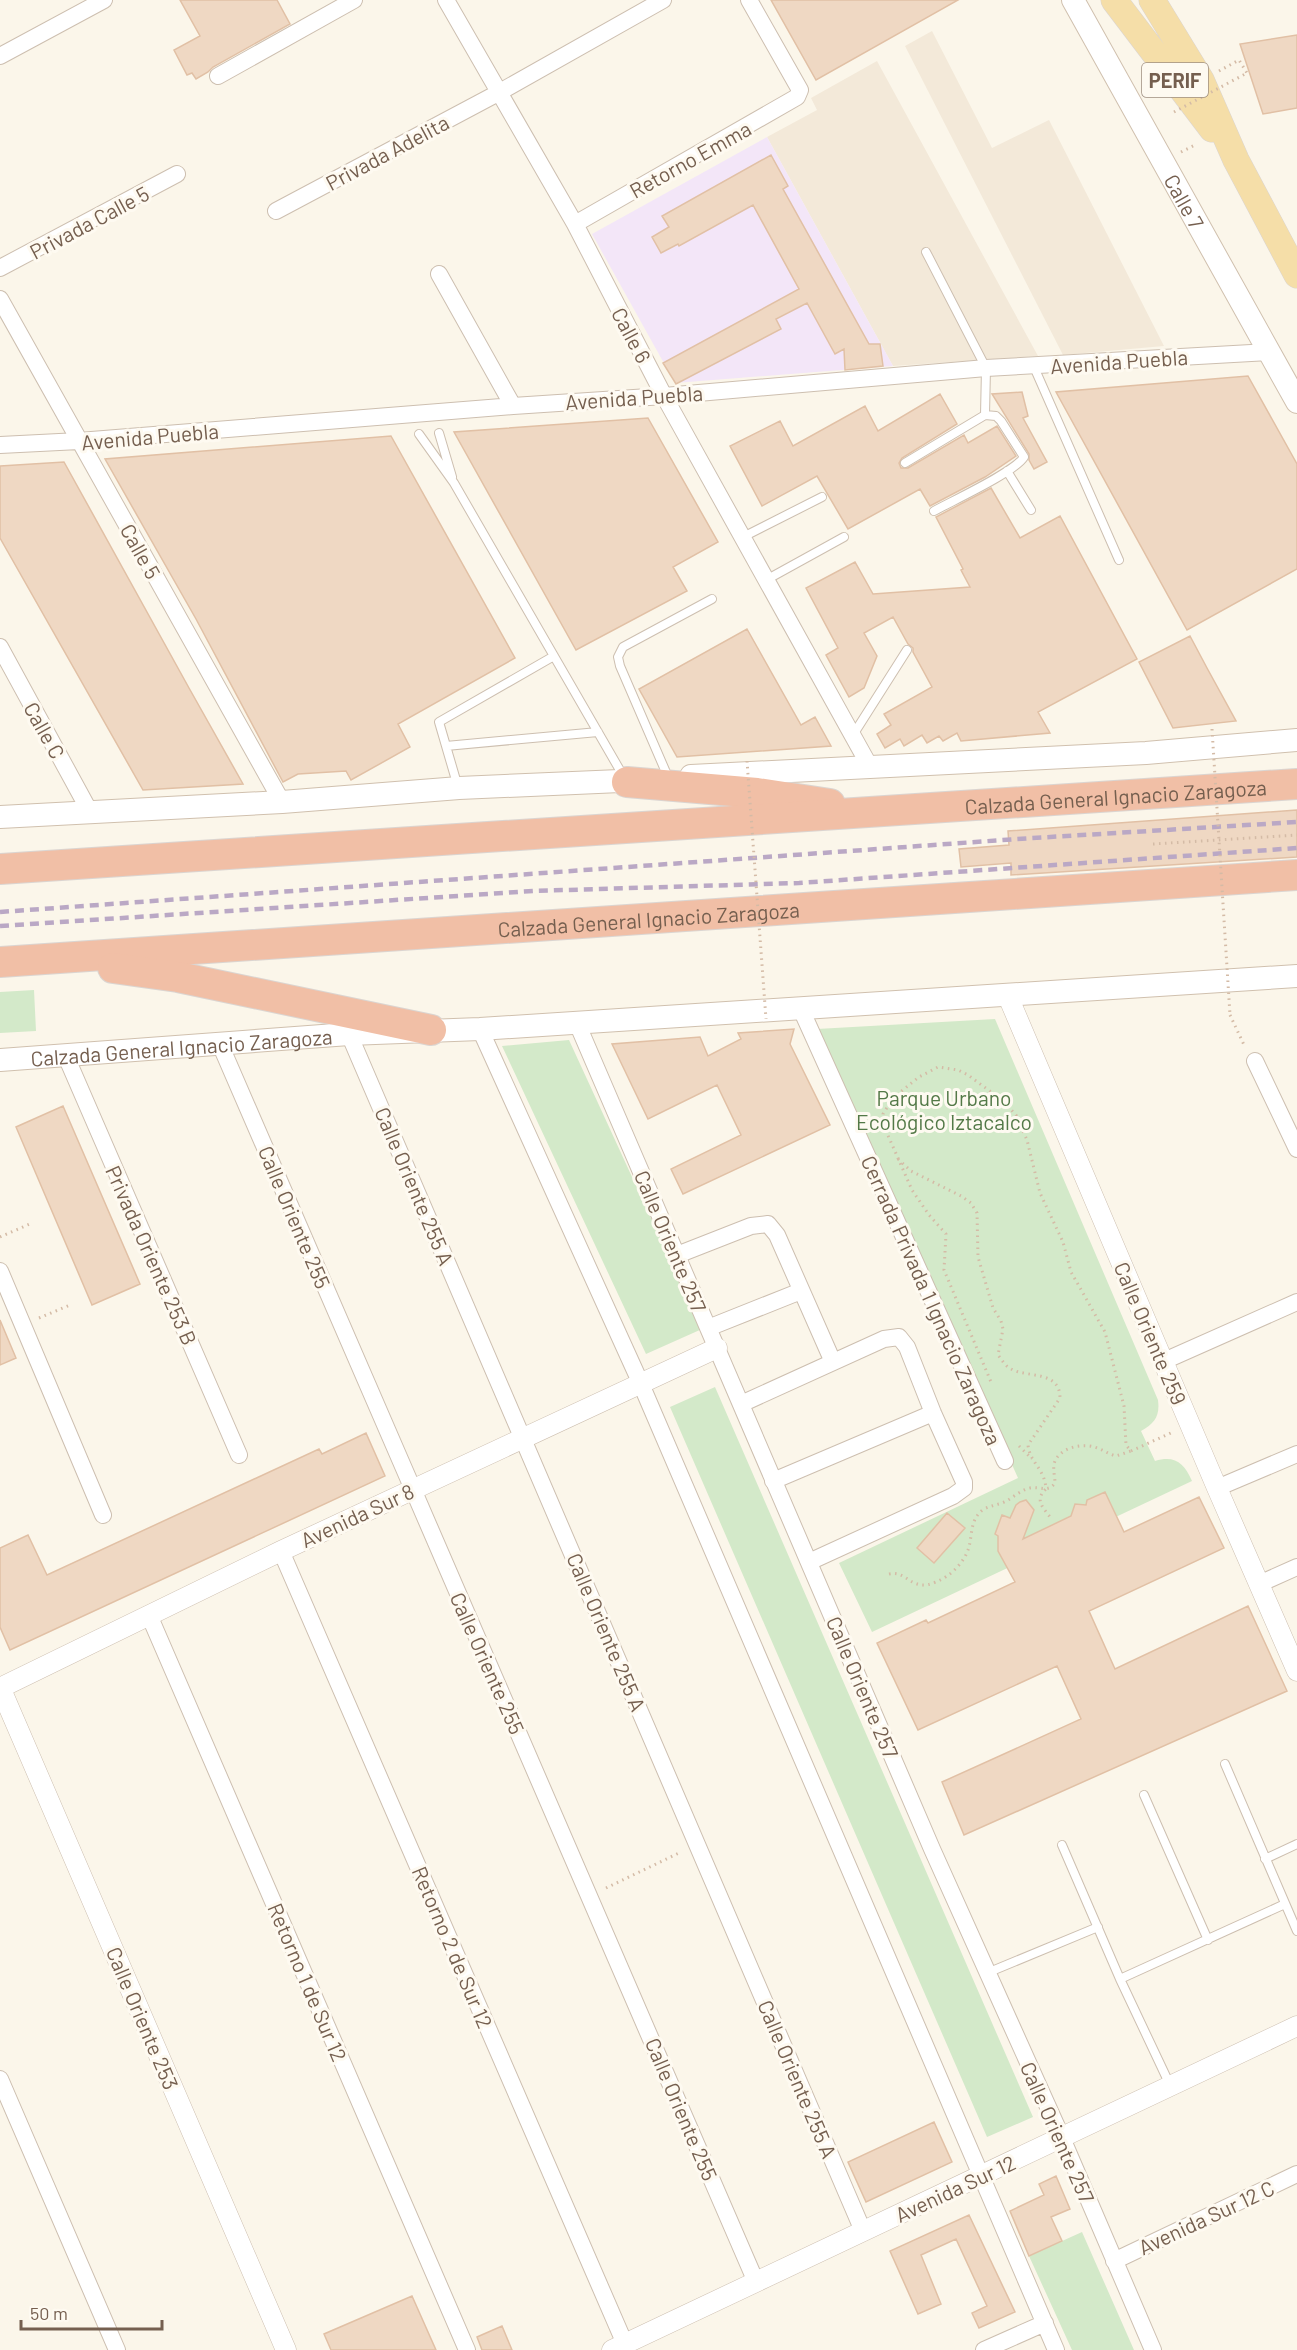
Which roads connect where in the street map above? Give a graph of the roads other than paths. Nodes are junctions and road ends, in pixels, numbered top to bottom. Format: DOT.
graph roads {
  1 [pos="104,0"];
  2 [pos="354,0"];
  3 [pos="446,0"];
  4 [pos="663,0"];
  5 [pos="749,0"];
  6 [pos="1072,0"];
  7 [pos="1114,0"];
  8 [pos="1152,0"];
  9 [pos="0,56"];
  10 [pos="218,76"];
  11 [pos="498,93"];
  12 [pos="1236,160"];
  13 [pos="177,174"];
  14 [pos="276,211"];
  15 [pos="574,224"];
  16 [pos="926,252"];
  17 [pos="0,268"];
  18 [pos="1295,272"];
  19 [pos="439,274"];
  20 [pos="0,299"];
  21 [pos="1269,352"];
  22 [pos="1034,367"];
  23 [pos="986,368"];
  24 [pos="664,396"];
  25 [pos="1297,402"];
  26 [pos="513,405"];
  27 [pos="985,415"];
  28 [pos="439,433"];
  29 [pos="419,434"];
  30 [pos="79,441"];
  31 [pos="0,446"];
  32 [pos="905,463"];
  33 [pos="1007,471"];
  34 [pos="454,483"];
  35 [pos="822,497"];
  36 [pos="1031,510"];
  37 [pos="934,511"];
  38 [pos="743,537"];
  39 [pos="844,537"];
  40 [pos="1119,560"];
  41 [pos="766,580"];
  42 [pos="711,599"];
  43 [pos="0,647"];
  44 [pos="907,650"];
  45 [pos="554,656"];
  46 [pos="598,732"];
  47 [pos="852,735"];
  48 [pos="1297,740"];
  49 [pos="446,746"];
  50 [pos="869,765"];
  51 [pos="668,777"];
  52 [pos="627,782"];
  53 [pos="1297,784"];
  54 [pos="459,788"];
  55 [pos="282,802"];
  56 [pos="90,812"];
  57 [pos="865,813"];
  58 [pos="0,818"];
  59 [pos="0,869"];
  60 [pos="1297,875"];
  61 [pos="57,959"];
  62 [pos="0,962"];
  63 [pos="1297,976"];
  64 [pos="1007,994"];
  65 [pos="800,1007"];
  66 [pos="577,1023"];
  67 [pos="480,1029"];
  68 [pos="431,1030"];
  69 [pos="349,1034"];
  70 [pos="220,1044"];
  71 [pos="65,1054"];
  72 [pos="0,1060"];
  73 [pos="1255,1061"];
  74 [pos="1297,1149"];
  75 [pos="677,1255"];
  76 [pos="0,1271"];
  77 [pos="801,1291"];
  78 [pos="1297,1302"];
  79 [pos="708,1328"];
  80 [pos="717,1348"];
  81 [pos="1164,1361"];
  82 [pos="833,1362"];
  83 [pos="641,1384"];
  84 [pos="741,1404"];
  85 [pos="933,1413"];
  86 [pos="524,1438"];
  87 [pos="1297,1454"];
  88 [pos="239,1455"];
  89 [pos="1005,1461"];
  90 [pos="773,1481"];
  91 [pos="1217,1488"];
  92 [pos="411,1489"];
  93 [pos="104,1515"];
  94 [pos="281,1551"];
  95 [pos="809,1562"];
  96 [pos="1297,1567"];
  97 [pos="1259,1584"];
  98 [pos="149,1615"];
  99 [pos="1297,1671"];
  100 [pos="0,1688"];
  101 [pos="1225,1764"];
  102 [pos="1144,1795"];
  103 [pos="1297,1844"];
  104 [pos="1062,1845"];
  105 [pos="1265,1859"];
  106 [pos="1286,1904"];
  107 [pos="1098,1927"];
  108 [pos="1297,1931"];
  109 [pos="1208,1940"];
  110 [pos="987,1973"];
  111 [pos="1120,1979"];
  112 [pos="1297,2026"];
  113 [pos="0,2079"];
  114 [pos="1170,2086"];
  115 [pos="1062,2138"];
  116 [pos="1297,2174"];
  117 [pos="981,2176"];
  118 [pos="863,2231"];
  119 [pos="1114,2260"];
  120 [pos="756,2282"];
  121 [pos="1045,2323"];
  122 [pos="619,2347"];
  123 [pos="117,2350"];
  124 [pos="286,2350"];
  125 [pos="467,2350"];
  126 [pos="984,2350"];
  127 [pos="1056,2350"];
  128 [pos="1153,2350"];
  1 -- 9 [label="street"];
  2 -- 10 [label="street"];
  3 -- 11 [label="street, Calle 6"];
  4 -- 11 [label="street, Privada Adelita"];
  5 -- 15 [label="street, Retorno Emma"];
  6 -- 21 [label="main road, Calle 7"];
  7 -- 12 [label="main road, PERIF"];
  8 -- 12 [label="main road, PERIF"];
  11 -- 14 [label="street, Privada Adelita"];
  11 -- 15 [label="street, Calle 6"];
  12 -- 18 [label="main road, PERIF"];
  13 -- 17 [label="street, Privada Calle 5"];
  15 -- 24 [label="street, Calle 6"];
  16 -- 23 [label="lane"];
  19 -- 26 [label="street"];
  20 -- 30 [label="street, Calle 5"];
  21 -- 22 [label="street, Avenida Puebla"];
  21 -- 25 [label="main road, Calle 7"];
  22 -- 23 [label="street, Avenida Puebla"];
  22 -- 40 [label="lane"];
  23 -- 24 [label="street, Avenida Puebla"];
  23 -- 27 [label="lane"];
  24 -- 26 [label="street, Avenida Puebla"];
  24 -- 38 [label="street, Calle 6"];
  26 -- 30 [label="street, Avenida Puebla"];
  27 -- 32 [label="lane"];
  27 -- 33 [label="lane"];
  28 -- 34 [label="lane"];
  29 -- 34 [label="lane"];
  30 -- 31 [label="street, Avenida Puebla"];
  30 -- 55 [label="street, Calle 5"];
  33 -- 36 [label="lane"];
  33 -- 37 [label="lane"];
  34 -- 45 [label="lane"];
  35 -- 38 [label="lane"];
  38 -- 41 [label="street, Calle 6"];
  39 -- 41 [label="lane"];
  41 -- 47 [label="street, Calle 6"];
  42 -- 51 [label="lane"];
  43 -- 56 [label="street, Calle C"];
  44 -- 47 [label="lane"];
  45 -- 46 [label="lane"];
  45 -- 49 [label="lane"];
  46 -- 49 [label="lane"];
  46 -- 52 [label="lane"];
  47 -- 50 [label="street, Calle 6"];
  48 -- 50 [label="main road, Calzada General Ignacio Zaragoza"];
  49 -- 54 [label="lane"];
  50 -- 51 [label="main road, Calzada General Ignacio Zaragoza"];
  51 -- 52 [label="main road, Calzada General Ignacio Zaragoza"];
  52 -- 54 [label="main road, Calzada General Ignacio Zaragoza"];
  52 -- 57 [label="highway"];
  53 -- 57 [label="highway, Calzada General Ignacio Zaragoza"];
  54 -- 55 [label="main road, Calzada General Ignacio Zaragoza"];
  55 -- 56 [label="main road, Calzada General Ignacio Zaragoza"];
  56 -- 58 [label="main road, Calzada General Ignacio Zaragoza"];
  57 -- 59 [label="highway, Calzada General Ignacio Zaragoza"];
  60 -- 61 [label="highway, Calzada General Ignacio Zaragoza"];
  61 -- 62 [label="highway, Calzada General Ignacio Zaragoza"];
  61 -- 68 [label="highway"];
  63 -- 64 [label="main road, Calzada General Ignacio Zaragoza"];
  64 -- 65 [label="main road, Calzada General Ignacio Zaragoza"];
  64 -- 81 [label="street, Calle Oriente 259"];
  65 -- 66 [label="main road, Calzada General Ignacio Zaragoza"];
  65 -- 89 [label="street, Cerrada Privada 1 Ignacio Zaragoza"];
  66 -- 67 [label="main road, Calzada General Ignacio Zaragoza"];
  66 -- 75 [label="street, Calle Oriente 257"];
  67 -- 68 [label="main road, Calzada General Ignacio Zaragoza"];
  67 -- 83 [label="street"];
  68 -- 69 [label="main road, Calzada General Ignacio Zaragoza"];
  69 -- 70 [label="main road, Calzada General Ignacio Zaragoza"];
  69 -- 86 [label="street, Calle Oriente 255 A"];
  70 -- 71 [label="main road, Calzada General Ignacio Zaragoza"];
  70 -- 92 [label="street, Calle Oriente 255"];
  71 -- 72 [label="main road, Calzada General Ignacio Zaragoza"];
  71 -- 88 [label="street, Privada Oriente 253 B"];
  73 -- 74 [label="street"];
  75 -- 77 [label="street"];
  75 -- 79 [label="street, Calle Oriente 257"];
  76 -- 93 [label="street"];
  77 -- 79 [label="street"];
  77 -- 82 [label="street"];
  78 -- 81 [label="street"];
  79 -- 80 [label="street, Calle Oriente 257"];
  80 -- 83 [label="street, Avenida Sur 8"];
  80 -- 84 [label="street, Calle Oriente 257"];
  81 -- 91 [label="street, Calle Oriente 259"];
  82 -- 84 [label="street"];
  82 -- 85 [label="street"];
  83 -- 86 [label="street, Avenida Sur 8"];
  83 -- 117 [label="street"];
  84 -- 90 [label="street, Calle Oriente 257"];
  85 -- 90 [label="street"];
  85 -- 95 [label="street"];
  86 -- 92 [label="street, Avenida Sur 8"];
  86 -- 118 [label="street, Calle Oriente 255 A"];
  87 -- 91 [label="street"];
  90 -- 95 [label="street, Calle Oriente 257"];
  91 -- 97 [label="street, Calle Oriente 259"];
  92 -- 94 [label="street, Avenida Sur 8"];
  92 -- 120 [label="street, Calle Oriente 255"];
  94 -- 98 [label="street, Avenida Sur 8"];
  94 -- 122 [label="street, Retorno 2 de Sur 12"];
  95 -- 110 [label="street, Calle Oriente 257"];
  96 -- 97 [label="street"];
  97 -- 99 [label="street, Calle Oriente 259"];
  98 -- 100 [label="street, Avenida Sur 8"];
  98 -- 125 [label="street, Retorno 1 de Sur 12"];
  100 -- 124 [label="street, Calle Oriente 253"];
  101 -- 105 [label="lane"];
  102 -- 109 [label="lane"];
  103 -- 105 [label="lane"];
  104 -- 107 [label="lane"];
  105 -- 106 [label="lane"];
  106 -- 108 [label="lane"];
  106 -- 109 [label="lane"];
  107 -- 110 [label="lane"];
  107 -- 111 [label="lane"];
  109 -- 111 [label="lane"];
  110 -- 115 [label="street, Calle Oriente 257"];
  111 -- 114 [label="lane"];
  112 -- 114 [label="street, Avenida Sur 12"];
  113 -- 123 [label="street"];
  114 -- 115 [label="street, Avenida Sur 12"];
  115 -- 117 [label="street, Avenida Sur 12"];
  115 -- 119 [label="street, Calle Oriente 257"];
  116 -- 119 [label="street, Avenida Sur 12 C"];
  117 -- 118 [label="street, Avenida Sur 12"];
  117 -- 121 [label="street"];
  118 -- 120 [label="street, Avenida Sur 12"];
  119 -- 128 [label="street, Calle Oriente 257"];
  120 -- 122 [label="street, Avenida Sur 12"];
  121 -- 126 [label="street"];
  121 -- 127 [label="street"];
}
